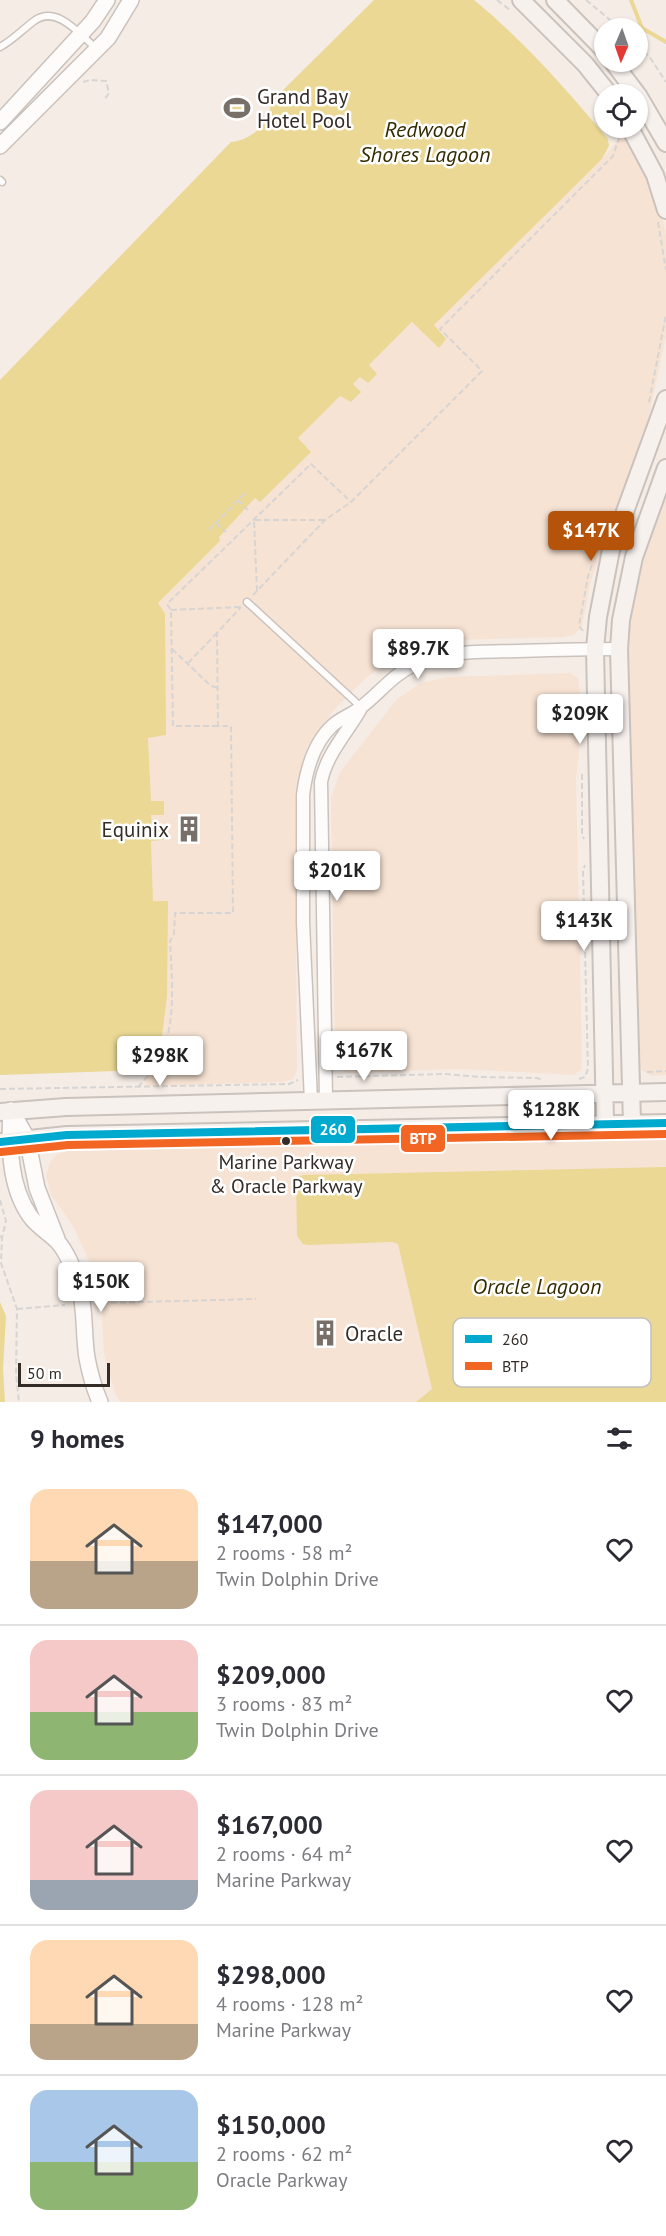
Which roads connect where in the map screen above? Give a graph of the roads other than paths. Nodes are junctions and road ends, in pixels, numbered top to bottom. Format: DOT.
graph roads {
  1 [pos="107,0"];
  2 [pos="131,0"];
  3 [pos="521,0"];
  4 [pos="555,0"];
  5 [pos="81,35"];
  6 [pos="594,40"];
  7 [pos="0,47"];
  8 [pos="98,49"];
  9 [pos="621,72"];
  10 [pos="601,84"];
  11 [pos="630,84"];
  12 [pos="648,112"];
  13 [pos="0,122"];
  14 [pos="635,138"];
  15 [pos="666,143"];
  16 [pos="0,146"];
  17 [pos="666,210"];
  18 [pos="666,399"];
  19 [pos="666,468"];
  20 [pos="247,602"];
  21 [pos="595,649"];
  22 [pos="619,650"];
  23 [pos="362,707"];
  24 [pos="666,1092"];
  25 [pos="604,1093"];
  26 [pos="631,1093"];
  27 [pos="319,1100"];
  28 [pos="6,1111"];
  29 [pos="605,1122"];
  30 [pos="632,1123"];
  31 [pos="666,1123"];
  32 [pos="27,1138"];
  33 [pos="4,1141"];
  34 [pos="58,1243"];
  35 [pos="100,1402"];
  1 -- 5 [label="street"];
  2 -- 8 [label="street"];
  3 -- 10 [label="main road"];
  4 -- 6 [label="main road"];
  5 -- 7 [label="lane"];
  5 -- 8 [label="lane"];
  5 -- 13 [label="street"];
  8 -- 16 [label="street"];
  9 -- 11 [label="main road"];
  12 -- 15 [label="main road"];
  14 -- 17 [label="main road"];
  18 -- 21 [label="main road"];
  19 -- 22 [label="main road"];
  20 -- 23 [label="lane"];
  21 -- 22 [label="street"];
  21 -- 23 [label="street"];
  21 -- 25 [label="main road"];
  22 -- 26 [label="main road"];
  23 -- 27 [label="street"];
  23 -- 27 [label="street"];
  24 -- 26 [label="main road"];
  25 -- 26 [label="main road"];
  25 -- 27 [label="main road"];
  25 -- 29 [label="main road"];
  26 -- 30 [label="main road"];
  27 -- 28 [label="main road"];
  28 -- 32 [label="street"];
  28 -- 33 [label="street"];
  29 -- 30 [label="main road"];
  29 -- 32 [label="main road"];
  30 -- 31 [label="main road"];
  32 -- 33 [label="main road"];
  32 -- 34 [label="street"];
  33 -- 34 [label="street"];
  34 -- 35 [label="street"];
}
